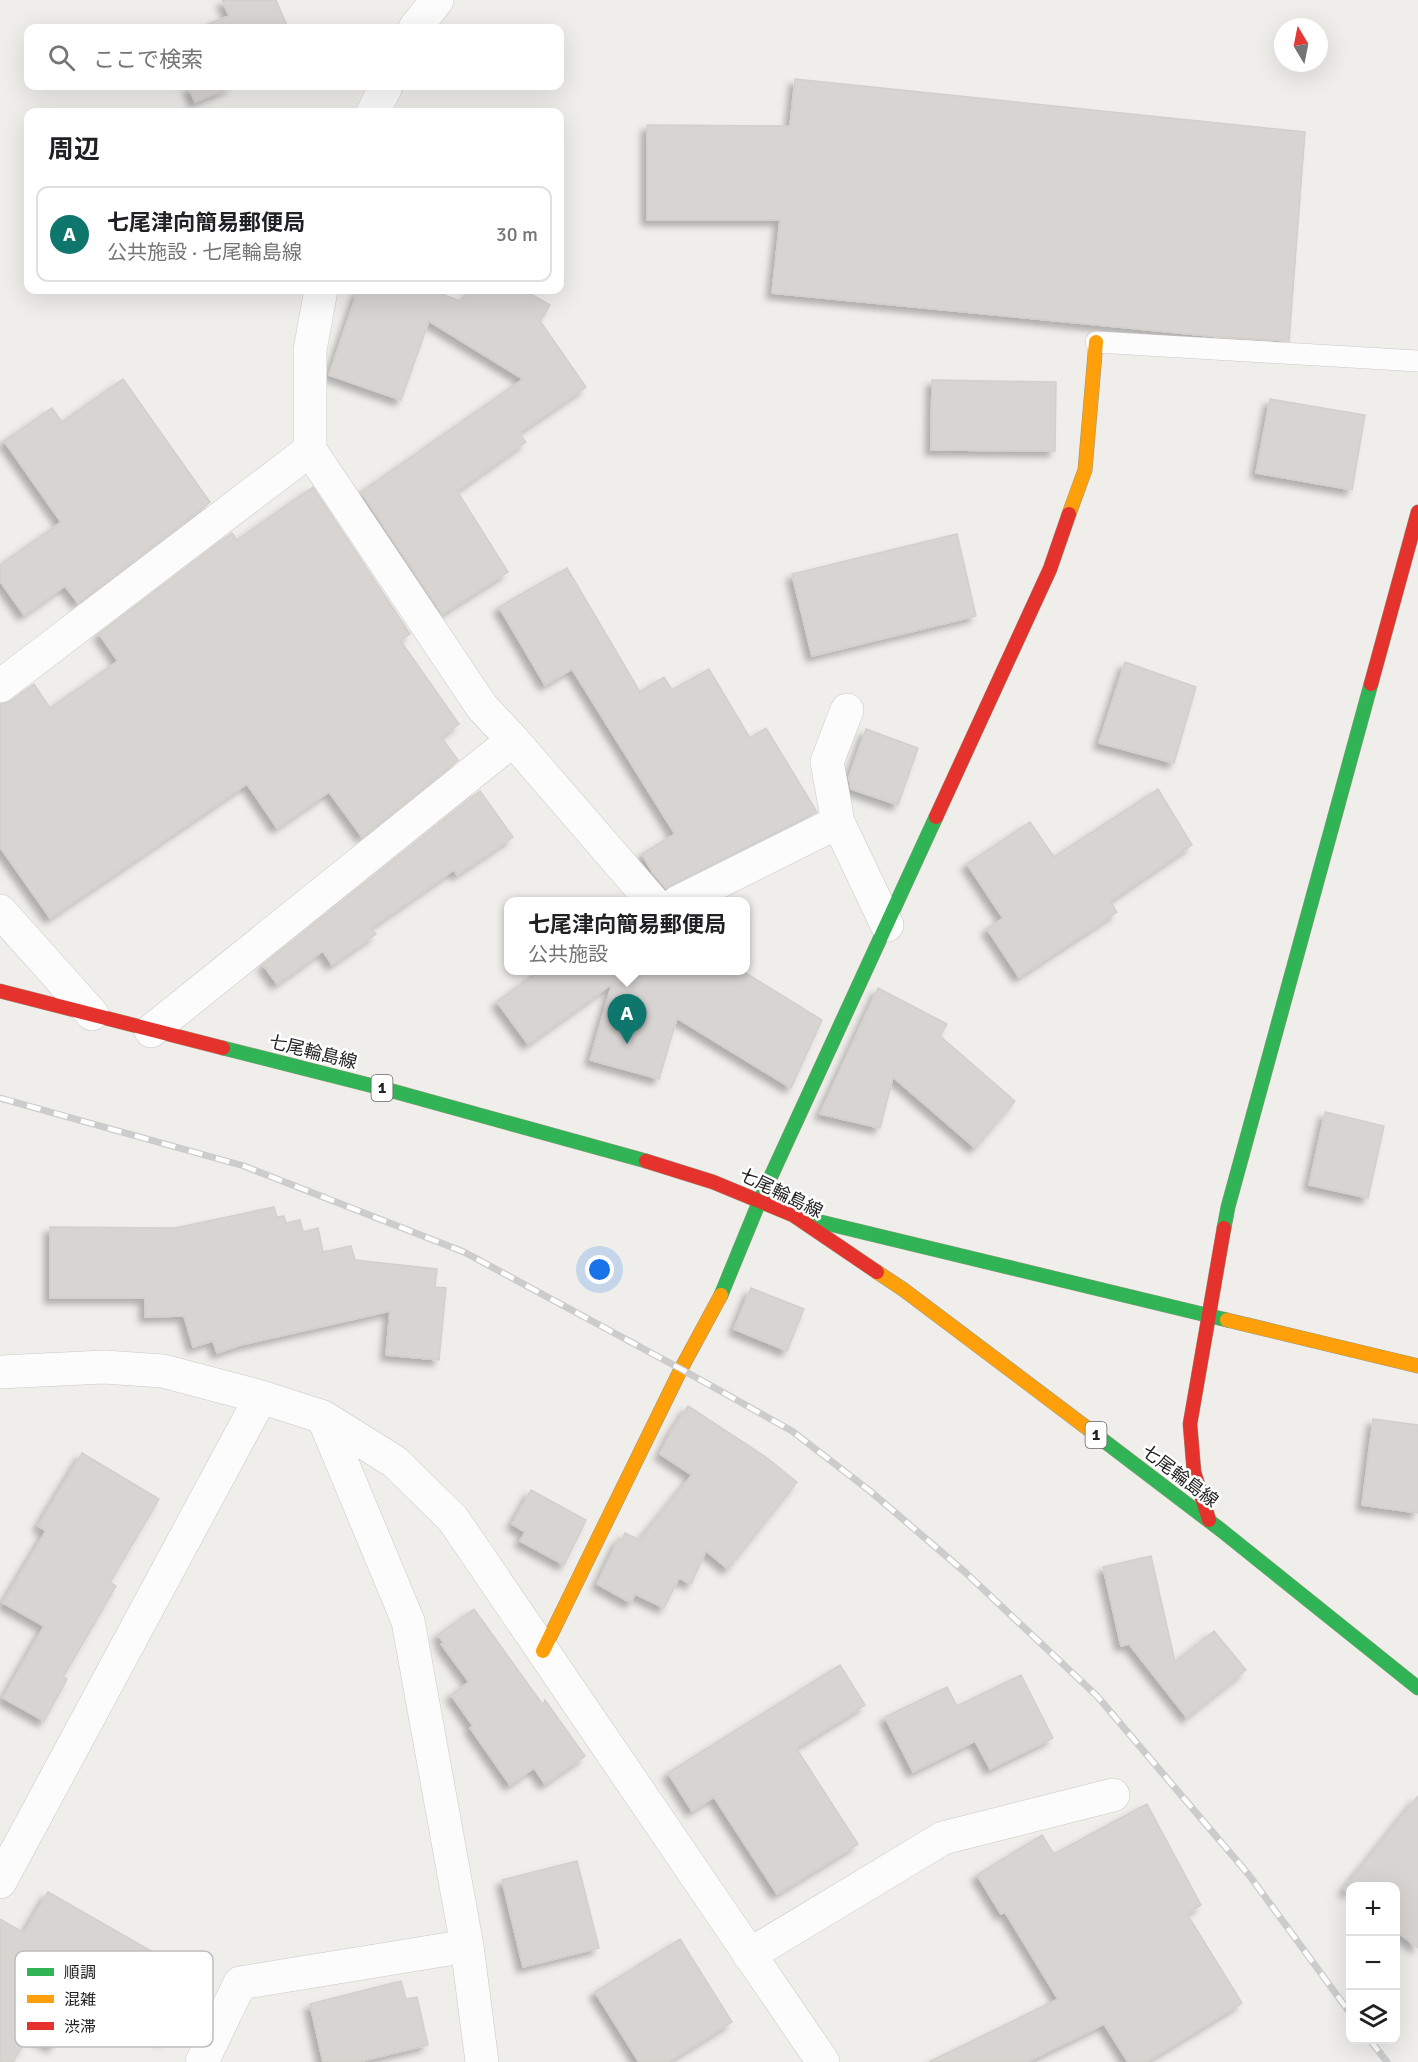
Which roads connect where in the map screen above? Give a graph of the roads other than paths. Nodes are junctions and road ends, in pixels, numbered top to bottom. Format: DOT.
graph roads {
  1 [pos="437,0"];
  2 [pos="418,24"];
  3 [pos="384,90"];
  4 [pos="375,108"];
  5 [pos="320,294"];
  6 [pos="1096,342"];
  7 [pos="1418,361"];
  8 [pos="310,450"];
  9 [pos="1418,512"];
  10 [pos="0,686"];
  11 [pos="847,710"];
  12 [pos="513,740"];
  13 [pos="838,822"];
  14 [pos="649,897"];
  15 [pos="688,897"];
  16 [pos="0,911"];
  17 [pos="887,925"];
  18 [pos="0,991"];
  19 [pos="92,1014"];
  20 [pos="151,1031"];
  21 [pos="760,1200"];
  22 [pos="793,1215"];
  23 [pos="1209,1315"];
  24 [pos="1418,1366"];
  25 [pos="0,1372"];
  26 [pos="261,1396"];
  27 [pos="323,1417"];
  28 [pos="1209,1520"];
  29 [pos="543,1651"];
  30 [pos="1418,1688"];
  31 [pos="1113,1795"];
  32 [pos="0,1882"];
  33 [pos="467,1946"];
  34 [pos="749,1954"];
  35 [pos="213,2039"];
  36 [pos="209,2047"];
  37 [pos="202,2062"];
  38 [pos="482,2062"];
  39 [pos="823,2062"];
  1 -- 2 [label="street"];
  3 -- 4 [label="street"];
  5 -- 8 [label="street"];
  6 -- 7 [label="lane"];
  6 -- 17 [label="street"];
  8 -- 10 [label="street"];
  8 -- 12 [label="street"];
  9 -- 23 [label="street"];
  11 -- 13 [label="street"];
  12 -- 14 [label="street"];
  12 -- 20 [label="street"];
  13 -- 15 [label="street"];
  13 -- 17 [label="street"];
  16 -- 19 [label="street"];
  17 -- 21 [label="street"];
  18 -- 19 [label="street, 七尾輪島線 / 1"];
  19 -- 20 [label="street, 七尾輪島線 / 1"];
  20 -- 21 [label="street, 七尾輪島線 / 1"];
  21 -- 22 [label="street, 七尾輪島線 / 1"];
  21 -- 29 [label="street"];
  22 -- 23 [label="street"];
  22 -- 28 [label="street, 七尾輪島線 / 1"];
  23 -- 24 [label="street"];
  23 -- 28 [label="street"];
  25 -- 26 [label="street"];
  26 -- 27 [label="street"];
  26 -- 32 [label="street"];
  27 -- 29 [label="street"];
  27 -- 33 [label="street"];
  28 -- 30 [label="street, 七尾輪島線 / 1"];
  29 -- 34 [label="street"];
  31 -- 34 [label="street"];
  33 -- 35 [label="street"];
  33 -- 38 [label="street"];
  34 -- 39 [label="street"];
  36 -- 37 [label="street"];
}
